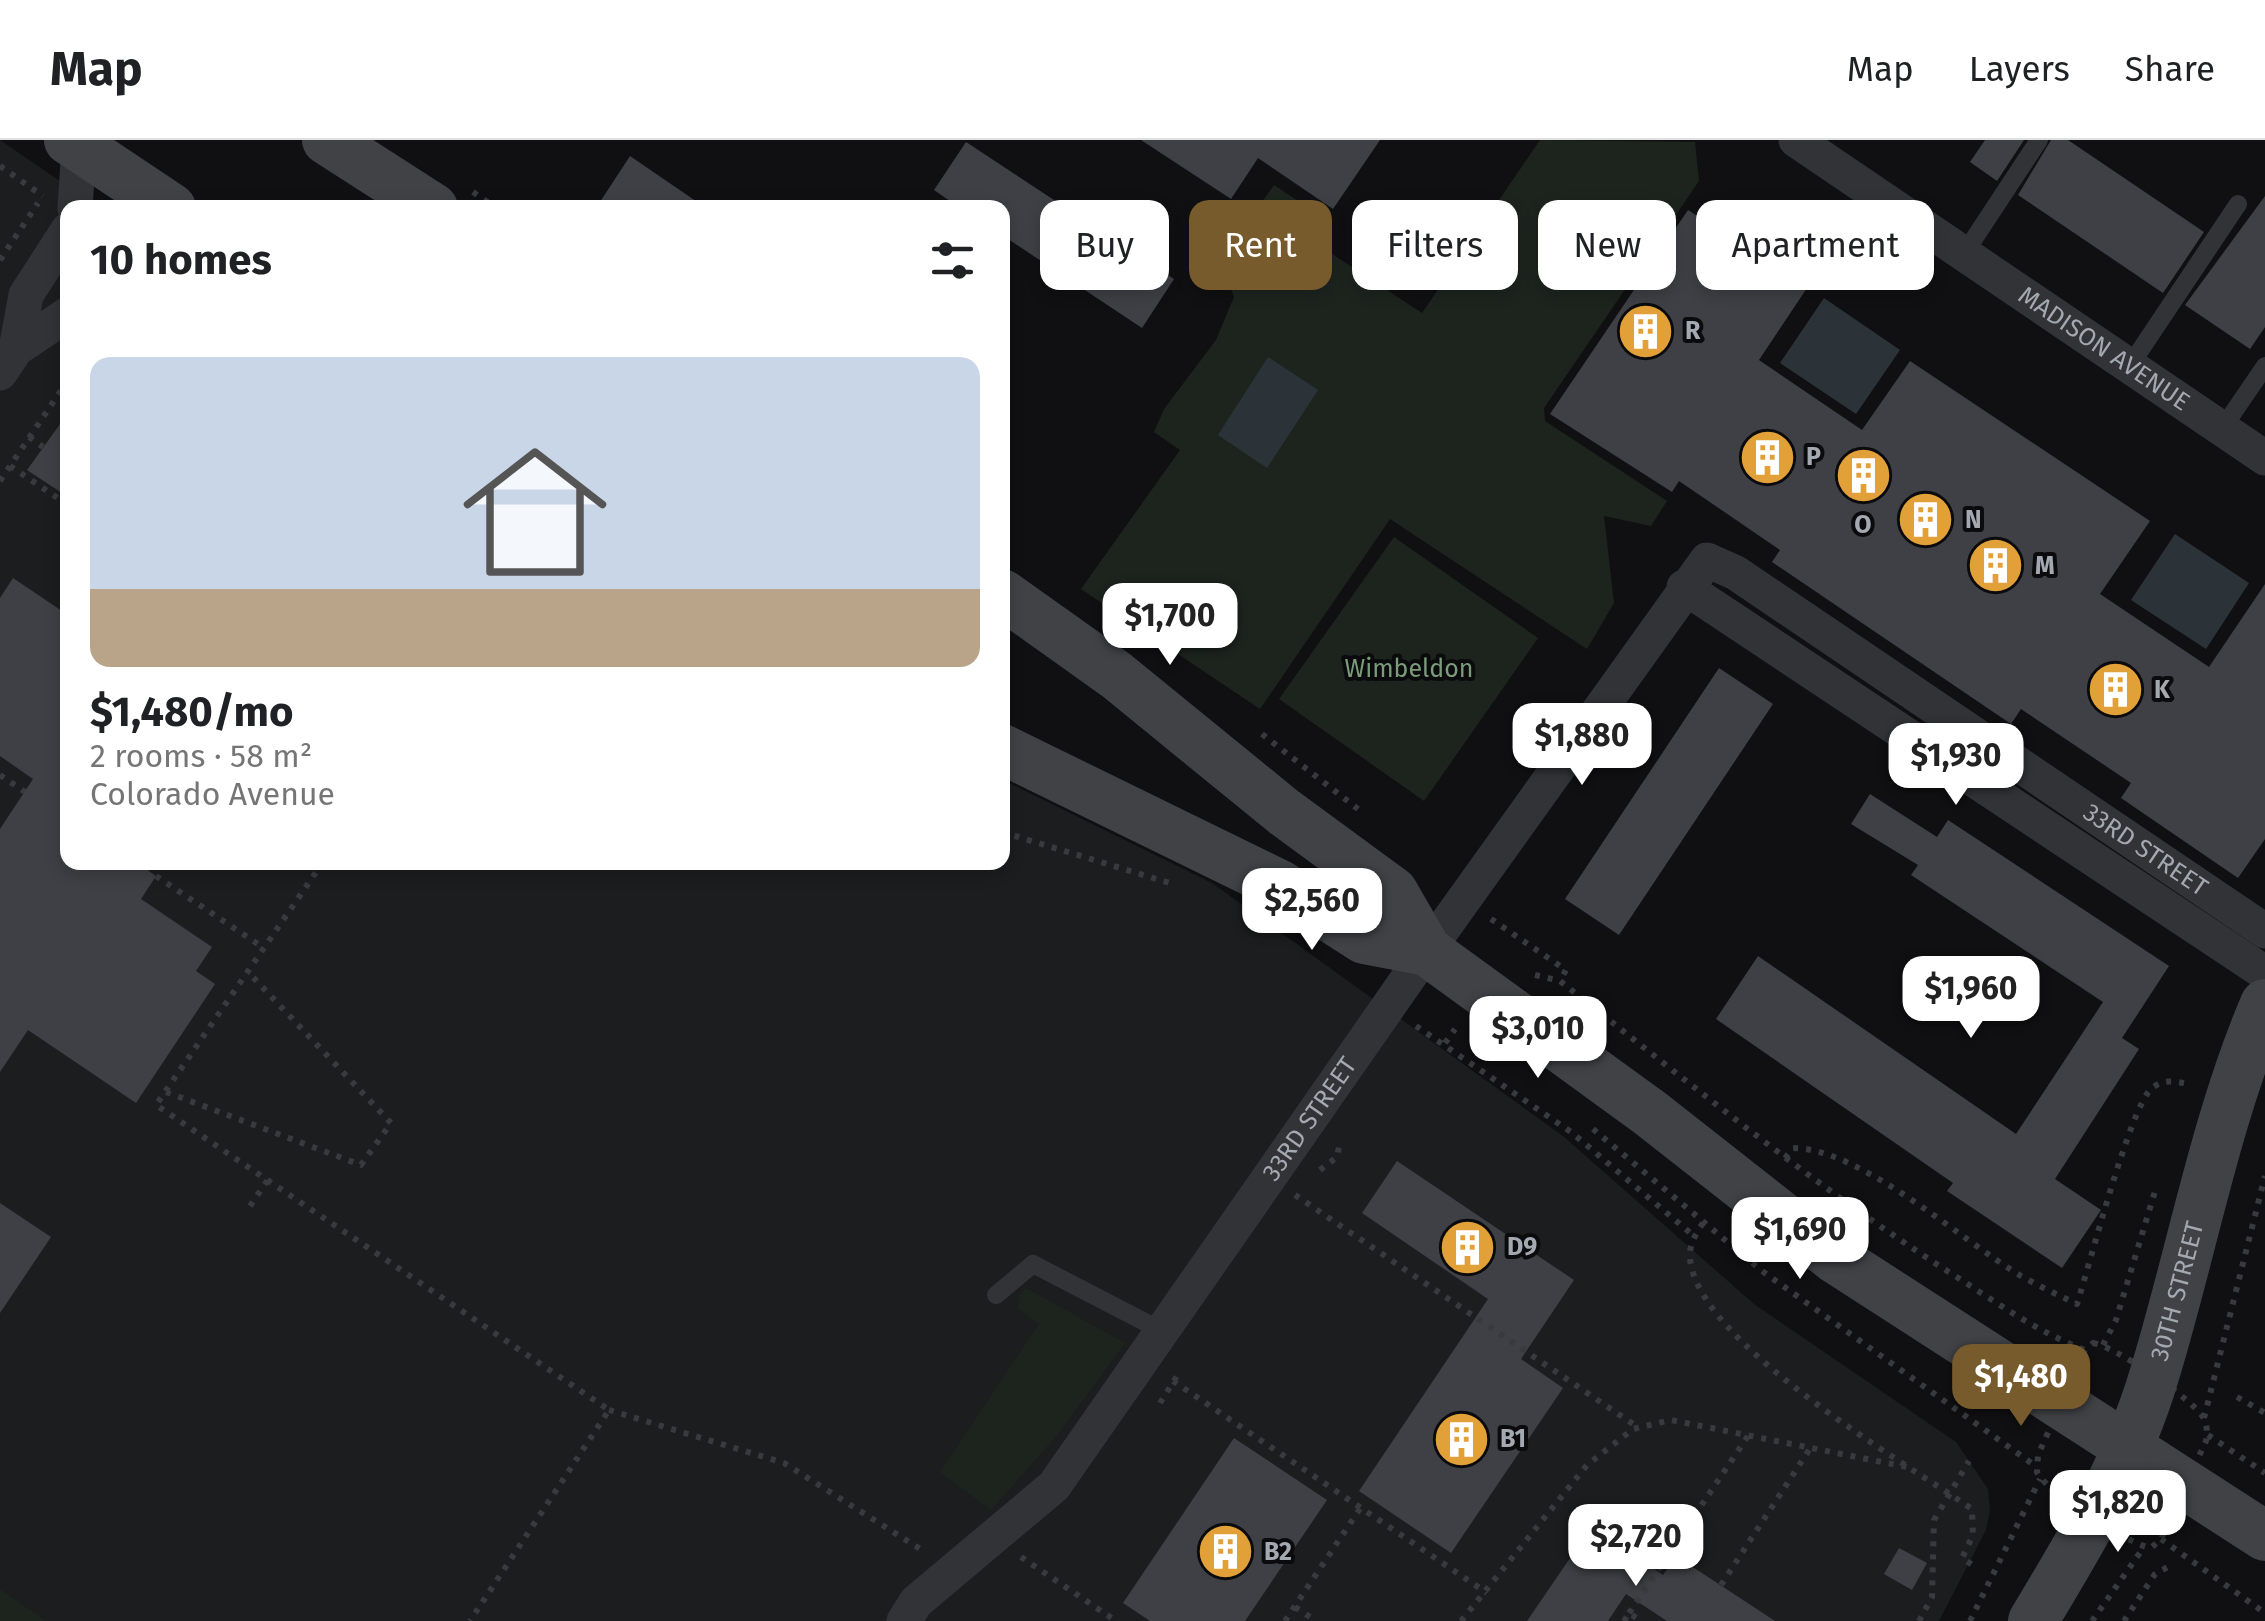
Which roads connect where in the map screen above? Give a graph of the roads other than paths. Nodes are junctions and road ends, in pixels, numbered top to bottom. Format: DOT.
graph roads {
  1 [pos="327,140"];
  2 [pos="2039,140"];
  3 [pos="1801,141"];
  4 [pos="74,143"];
  5 [pos="159,200"];
  6 [pos="421,200"];
  7 [pos="59,202"];
  8 [pos="2238,204"];
  9 [pos="60,242"];
  10 [pos="1964,254"];
  11 [pos="60,320"];
  12 [pos="8,361"];
  13 [pos="2265,366"];
  14 [pos="2129,367"];
  15 [pos="2222,429"];
  16 [pos="2265,458"];
  17 [pos="1684,587"];
  18 [pos="1010,600"];
  19 [pos="1010,753"];
  20 [pos="2265,931"];
  21 [pos="1427,951"];
  22 [pos="2265,972"];
  23 [pos="2265,1004"];
  24 [pos="996,1295"];
  25 [pos="1155,1346"];
  26 [pos="2128,1449"];
  27 [pos="2265,1536"];
  28 [pos="904,1621"];
  29 [pos="2033,1621"];
  1 -- 6 [label="main road"];
  2 -- 10 [label="lane"];
  3 -- 10 [label="street, MADISON AVENUE"];
  4 -- 5 [label="main road"];
  4 -- 7 [label="street"];
  8 -- 14 [label="lane"];
  9 -- 12 [label="street"];
  10 -- 14 [label="street, MADISON AVENUE"];
  11 -- 12 [label="street"];
  13 -- 15 [label="lane"];
  14 -- 15 [label="street, MADISON AVENUE"];
  15 -- 16 [label="street, MADISON AVENUE"];
  17 -- 20 [label="street, 33RD STREET"];
  17 -- 21 [label="street, 33RD STREET"];
  17 -- 22 [label="street, 33RD STREET"];
  18 -- 21 [label="main road"];
  19 -- 21 [label="main road"];
  21 -- 25 [label="street, 33RD STREET"];
  21 -- 26 [label="main road"];
  23 -- 26 [label="main road, 30TH STREET"];
  24 -- 25 [label="lane"];
  25 -- 28 [label="street, 33RD STREET"];
  26 -- 27 [label="main road"];
  26 -- 29 [label="main road, 30TH STREET"];
}
